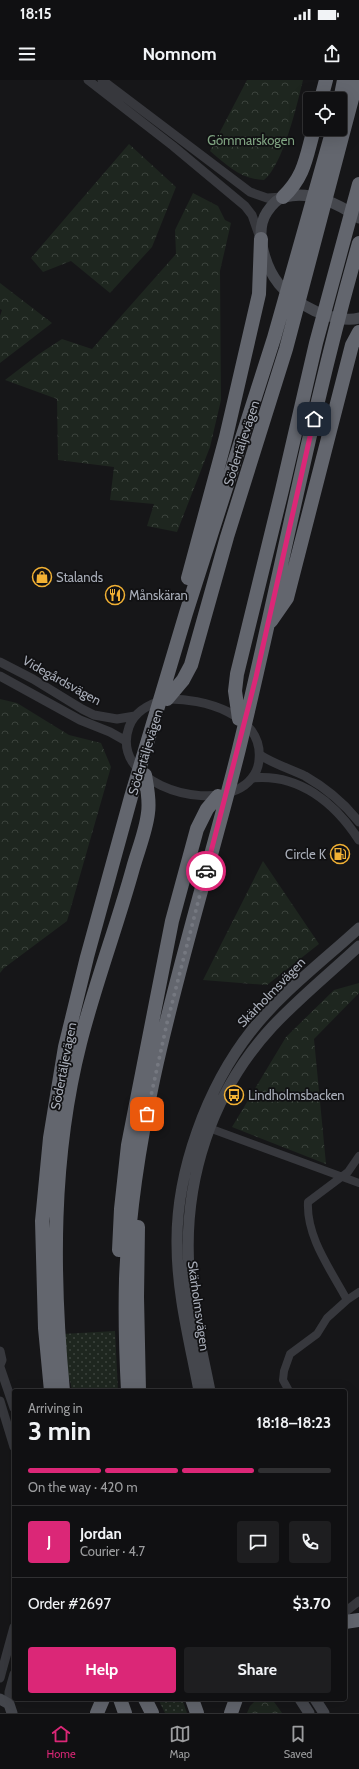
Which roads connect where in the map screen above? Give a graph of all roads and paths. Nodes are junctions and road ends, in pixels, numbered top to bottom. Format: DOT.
graph roads {
  1 [pos="88,80"];
  2 [pos="102,80"];
  3 [pos="326,80"];
  4 [pos="344,80"];
  5 [pos="357,80"];
  6 [pos="323,92"];
  7 [pos="342,92"];
  8 [pos="312,136"];
  9 [pos="332,136"];
  10 [pos="359,184"];
  11 [pos="283,197"];
  12 [pos="359,218"];
  13 [pos="260,239"];
  14 [pos="359,243"];
  15 [pos="358,323"];
  16 [pos="267,628"];
  17 [pos="0,662"];
  18 [pos="0,676"];
  19 [pos="167,680"];
  20 [pos="166,699"];
  21 [pos="132,717"];
  22 [pos="239,719"];
  23 [pos="124,740"];
  24 [pos="260,755"];
  25 [pos="145,775"];
  26 [pos="252,778"];
  27 [pos="218,796"];
  28 [pos="359,822"];
  29 [pos="359,840"];
  30 [pos="359,928"];
  31 [pos="359,946"];
  32 [pos="205,1127"];
  33 [pos="359,1156"];
  34 [pos="138,1171"];
  35 [pos="341,1177"];
  36 [pos="359,1184"];
  37 [pos="359,1292"];
  38 [pos="347,1300"];
  39 [pos="125,1317"];
  40 [pos="45,1328"];
  41 [pos="0,1351"];
  42 [pos="0,1366"];
  43 [pos="42,1389"];
  44 [pos="51,1389"];
  45 [pos="63,1389"];
  46 [pos="128,1389"];
  47 [pos="139,1389"];
  48 [pos="199,1389"];
  49 [pos="210,1389"];
  50 [pos="288,1389"];
  51 [pos="0,1401"];
  52 [pos="12,1402"];
  53 [pos="12,1440"];
  54 [pos="359,1602"];
  55 [pos="347,1611"];
  56 [pos="359,1612"];
  57 [pos="359,1620"];
  58 [pos="347,1621"];
  59 [pos="347,1622"];
  60 [pos="12,1634"];
  61 [pos="0,1678"];
  62 [pos="12,1681"];
  63 [pos="102,1701"];
  64 [pos="121,1701"];
  65 [pos="145,1701"];
  66 [pos="193,1701"];
  67 [pos="235,1701"];
  68 [pos="301,1701"];
  69 [pos="10,1708"];
  70 [pos="97,1713"];
  71 [pos="125,1713"];
  72 [pos="152,1713"];
  73 [pos="197,1713"];
  74 [pos="231,1713"];
  75 [pos="309,1713"];
  1 -- 13 [label="street"];
  2 -- 11 [label="street"];
  3 -- 6 [label="highway"];
  4 -- 7 [label="highway"];
  5 -- 20 [label="highway"];
  8 -- 11 [label="highway"];
  9 -- 19 [label="highway, Södertäljevägen"];
  10 -- 22 [label="highway"];
  11 -- 12 [label="main road"];
  11 -- 13 [label="main road"];
  13 -- 15 [label="main road"];
  13 -- 19 [label="highway"];
  14 -- 16 [label="highway"];
  15 -- 16 [label="highway"];
  16 -- 34 [label="highway"];
  17 -- 21 [label="street, Videgårdsvägen"];
  18 -- 23 [label="street, Videgårdsvägen"];
  19 -- 40 [label="highway, Södertäljevägen"];
  20 -- 21 [label="street"];
  20 -- 22 [label="street"];
  21 -- 23 [label="street"];
  22 -- 24 [label="street"];
  23 -- 25 [label="street"];
  24 -- 26 [label="street"];
  24 -- 28 [label="street"];
  25 -- 27 [label="street"];
  25 -- 45 [label="highway"];
  26 -- 27 [label="street"];
  26 -- 29 [label="street"];
  27 -- 39 [label="highway"];
  30 -- 32 [label="main road, Skärholmsvägen"];
  31 -- 32 [label="main road, Skärholmsvägen"];
  32 -- 35 [label="street"];
  32 -- 48 [label="main road, Skärholmsvägen"];
  32 -- 49 [label="main road, Skärholmsvägen"];
  33 -- 35 [label="street"];
  34 -- 39 [label="highway"];
  34 -- 47 [label="highway"];
  35 -- 36 [label="street"];
  35 -- 38 [label="street"];
  37 -- 38 [label="street"];
  38 -- 50 [label="street"];
  39 -- 46 [label="highway"];
  40 -- 43 [label="highway"];
  40 -- 44 [label="highway, Södertäljevägen"];
  41 -- 42 [label="street"];
  42 -- 52 [label="street"];
  51 -- 53 [label="street"];
  54 -- 55 [label="street"];
  56 -- 58 [label="street"];
  57 -- 59 [label="highway"];
  60 -- 61 [label="street"];
  62 -- 69 [label="street"];
  63 -- 70 [label="highway"];
  64 -- 71 [label="highway"];
  65 -- 72 [label="highway"];
  66 -- 73 [label="highway"];
  67 -- 74 [label="highway"];
  68 -- 75 [label="main road"];
}
